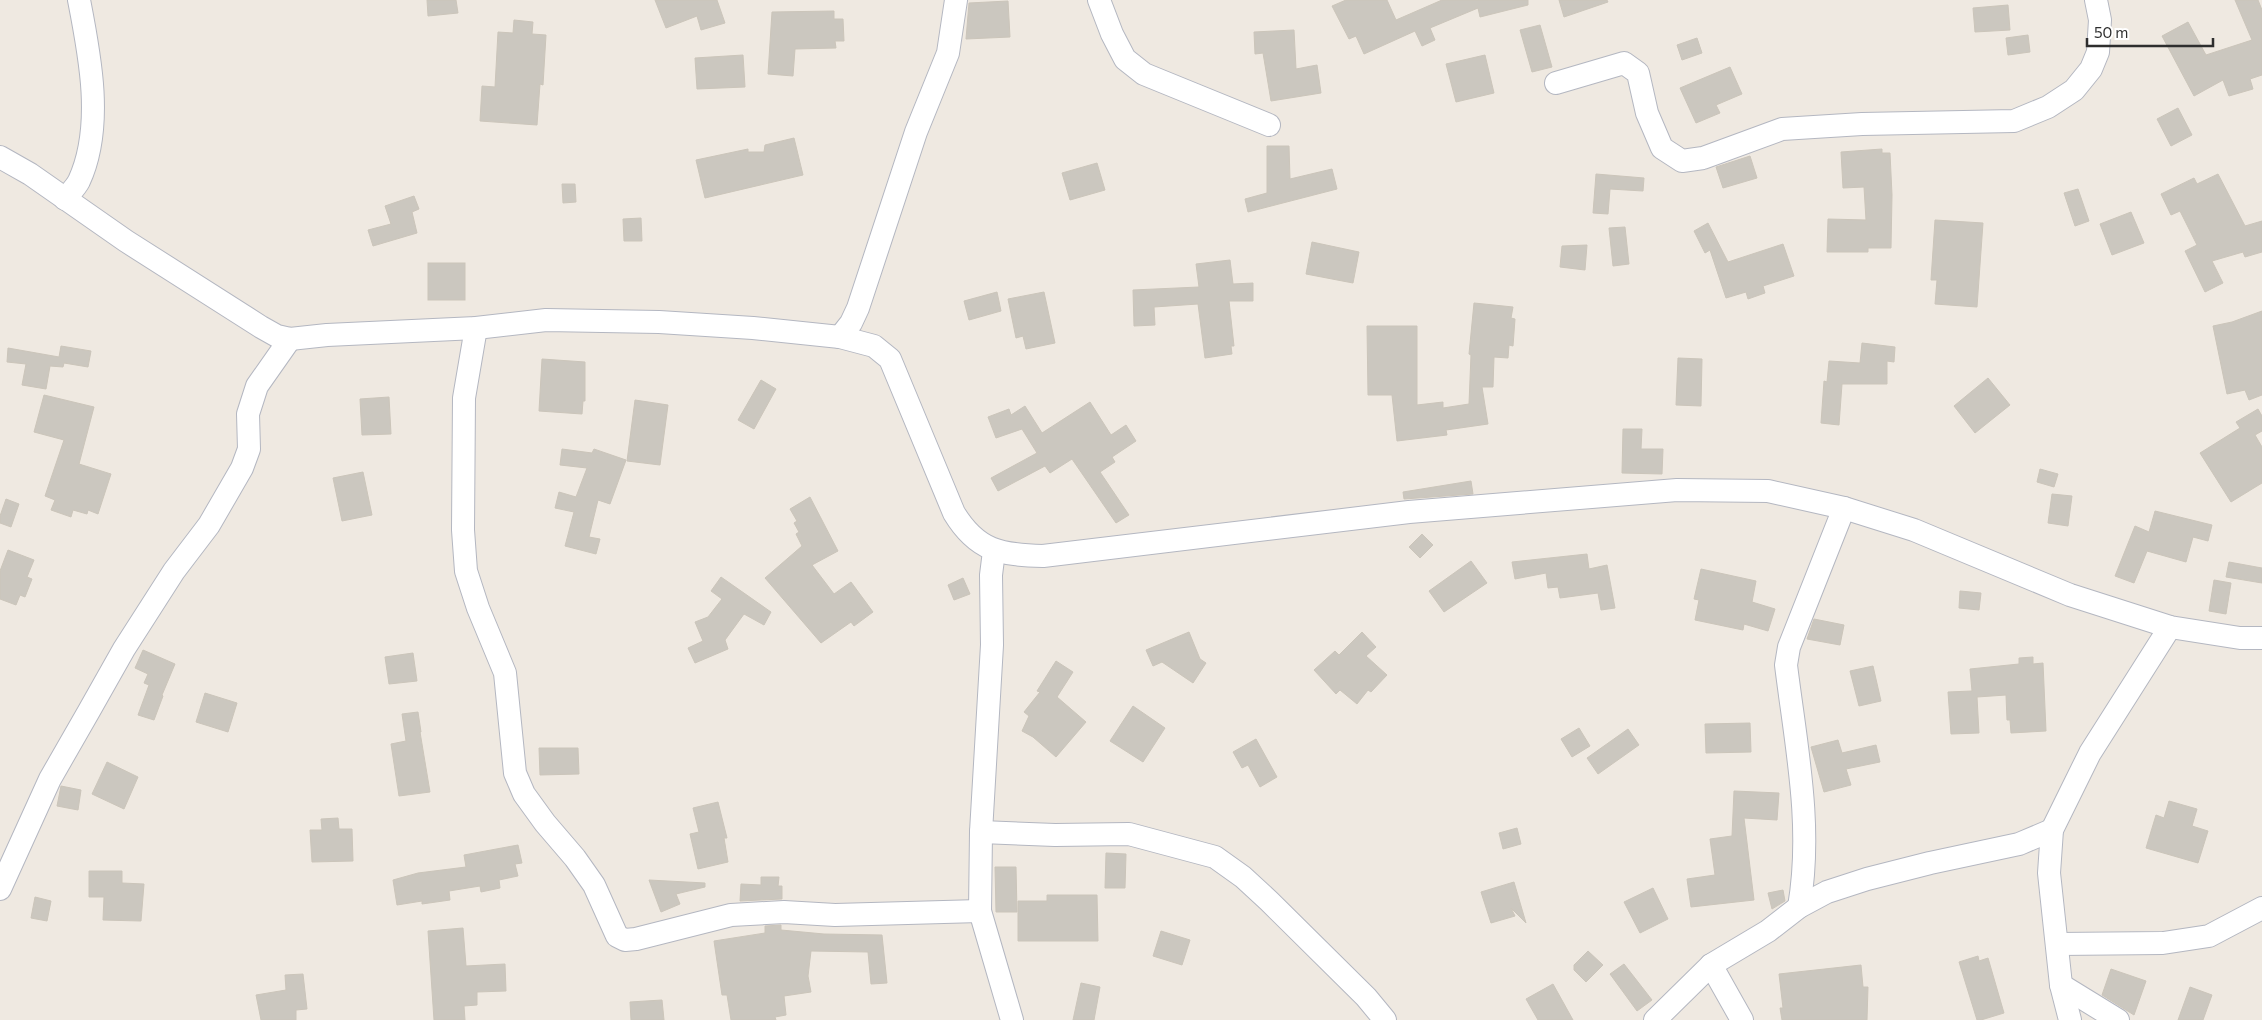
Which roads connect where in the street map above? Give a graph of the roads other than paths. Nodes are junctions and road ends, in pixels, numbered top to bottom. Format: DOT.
graph roads {
  1 [pos="79,0"];
  2 [pos="956,0"];
  3 [pos="1099,0"];
  4 [pos="2096,0"];
  5 [pos="1556,83"];
  6 [pos="1269,125"];
  7 [pos="0,157"];
  8 [pos="65,199"];
  9 [pos="476,328"];
  10 [pos="840,337"];
  11 [pos="290,339"];
  12 [pos="1844,508"];
  13 [pos="994,551"];
  14 [pos="2170,627"];
  15 [pos="2262,638"];
  16 [pos="2052,830"];
  17 [pos="981,832"];
  18 [pos="0,889"];
  19 [pos="1799,907"];
  20 [pos="2262,908"];
  21 [pos="980,911"];
  22 [pos="2058,944"];
  23 [pos="1711,965"];
  24 [pos="2061,985"];
  25 [pos="1012,1020"];
  26 [pos="1385,1020"];
  27 [pos="1655,1020"];
  28 [pos="1742,1020"];
  29 [pos="2070,1020"];
  30 [pos="2118,1020"];
  1 -- 8 [label="street"];
  2 -- 10 [label="street"];
  3 -- 6 [label="street"];
  4 -- 5 [label="street"];
  7 -- 8 [label="street"];
  8 -- 11 [label="street"];
  9 -- 10 [label="street"];
  9 -- 11 [label="street"];
  9 -- 21 [label="street"];
  10 -- 13 [label="street"];
  11 -- 18 [label="street"];
  12 -- 13 [label="street"];
  12 -- 14 [label="street"];
  12 -- 19 [label="street"];
  13 -- 17 [label="street"];
  14 -- 15 [label="street"];
  14 -- 16 [label="street"];
  16 -- 19 [label="street"];
  16 -- 22 [label="street"];
  17 -- 21 [label="street"];
  17 -- 26 [label="street"];
  19 -- 23 [label="street"];
  20 -- 22 [label="street"];
  21 -- 25 [label="street"];
  22 -- 24 [label="street"];
  23 -- 27 [label="street"];
  23 -- 28 [label="street"];
  24 -- 29 [label="street"];
  24 -- 30 [label="street"];
}
